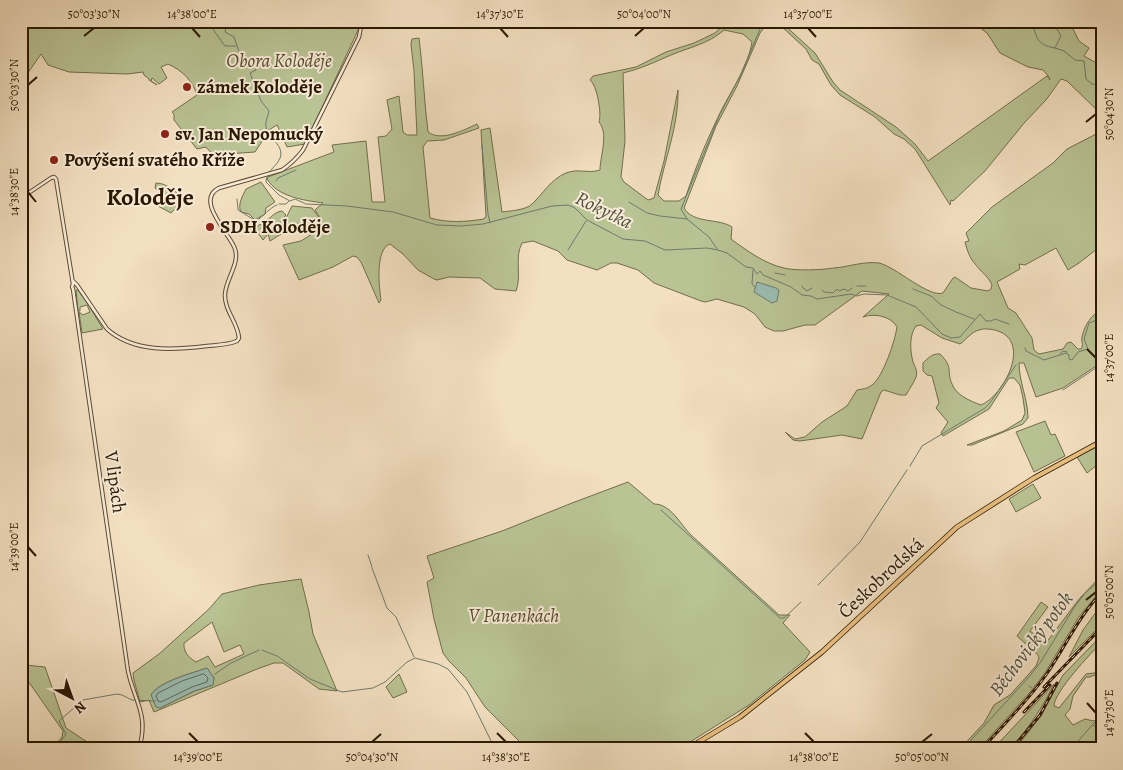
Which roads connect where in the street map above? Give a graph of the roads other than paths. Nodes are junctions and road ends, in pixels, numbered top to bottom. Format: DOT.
graph roads {
  1 [pos="368,21"];
  2 [pos="362,23"];
  3 [pos="21,198"];
  4 [pos="73,283"];
  5 [pos="78,288"];
  6 [pos="74,289"];
  7 [pos="1102,441"];
  8 [pos="139,749"];
  9 [pos="687,749"];
  1 -- 2 [label="street"];
  2 -- 5 [label="street"];
  3 -- 4 [label="street"];
  4 -- 5 [label="street"];
  4 -- 6 [label="street, V lipách"];
  5 -- 6 [label="street"];
  6 -- 8 [label="street, V lipách"];
  7 -- 9 [label="main road, Českobrodská"];
}
